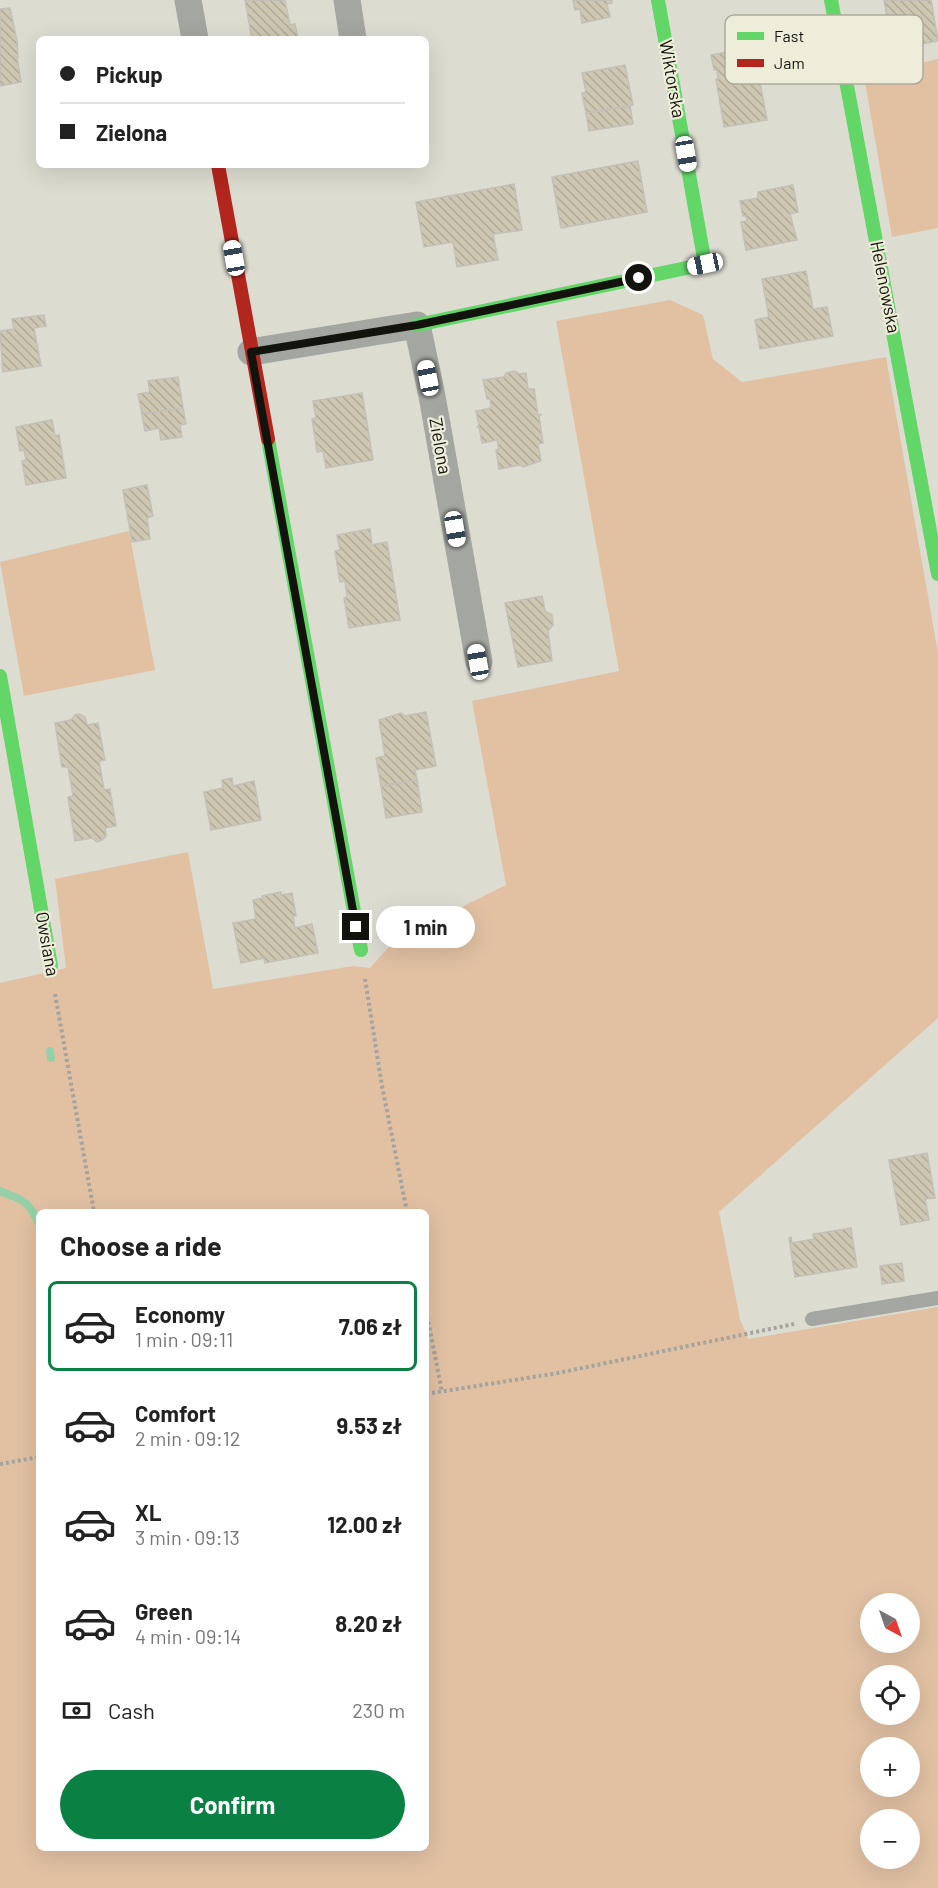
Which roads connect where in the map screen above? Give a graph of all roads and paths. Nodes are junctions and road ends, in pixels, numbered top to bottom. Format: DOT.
graph roads {
  1 [pos="188,0"];
  2 [pos="347,0"];
  3 [pos="658,0"];
  4 [pos="831,0"];
  5 [pos="834,15"];
  6 [pos="194,36"];
  7 [pos="353,36"];
  8 [pos="847,84"];
  9 [pos="219,168"];
  10 [pos="417,325"];
  11 [pos="251,352"];
  12 [pos="938,574"];
  13 [pos="478,662"];
  14 [pos="0,676"];
  15 [pos="360,950"];
  16 [pos="51,966"];
  17 [pos="93,1209"];
  18 [pos="406,1209"];
  19 [pos="938,1298"];
  20 [pos="812,1319"];
  21 [pos="429,1325"];
  22 [pos="442,1392"];
  23 [pos="429,1394"];
  24 [pos="36,1458"];
  25 [pos="0,1464"];
  1 -- 6 [label="street"];
  2 -- 7 [label="street"];
  3 -- 10 [label="street, Wiktorska"];
  4 -- 5 [label="street, Helenowska"];
  8 -- 12 [label="street, Helenowska"];
  9 -- 11 [label="street"];
  10 -- 11 [label="street"];
  10 -- 13 [label="street, Zielona"];
  11 -- 15 [label="street"];
  14 -- 16 [label="street, Owsiana"];
  15 -- 18 [label="path"];
  16 -- 17 [label="path, Owsiana"];
  19 -- 20 [label="lane"];
  20 -- 22 [label="path"];
  21 -- 22 [label="path"];
  22 -- 23 [label="path"];
  24 -- 25 [label="path"];
}
